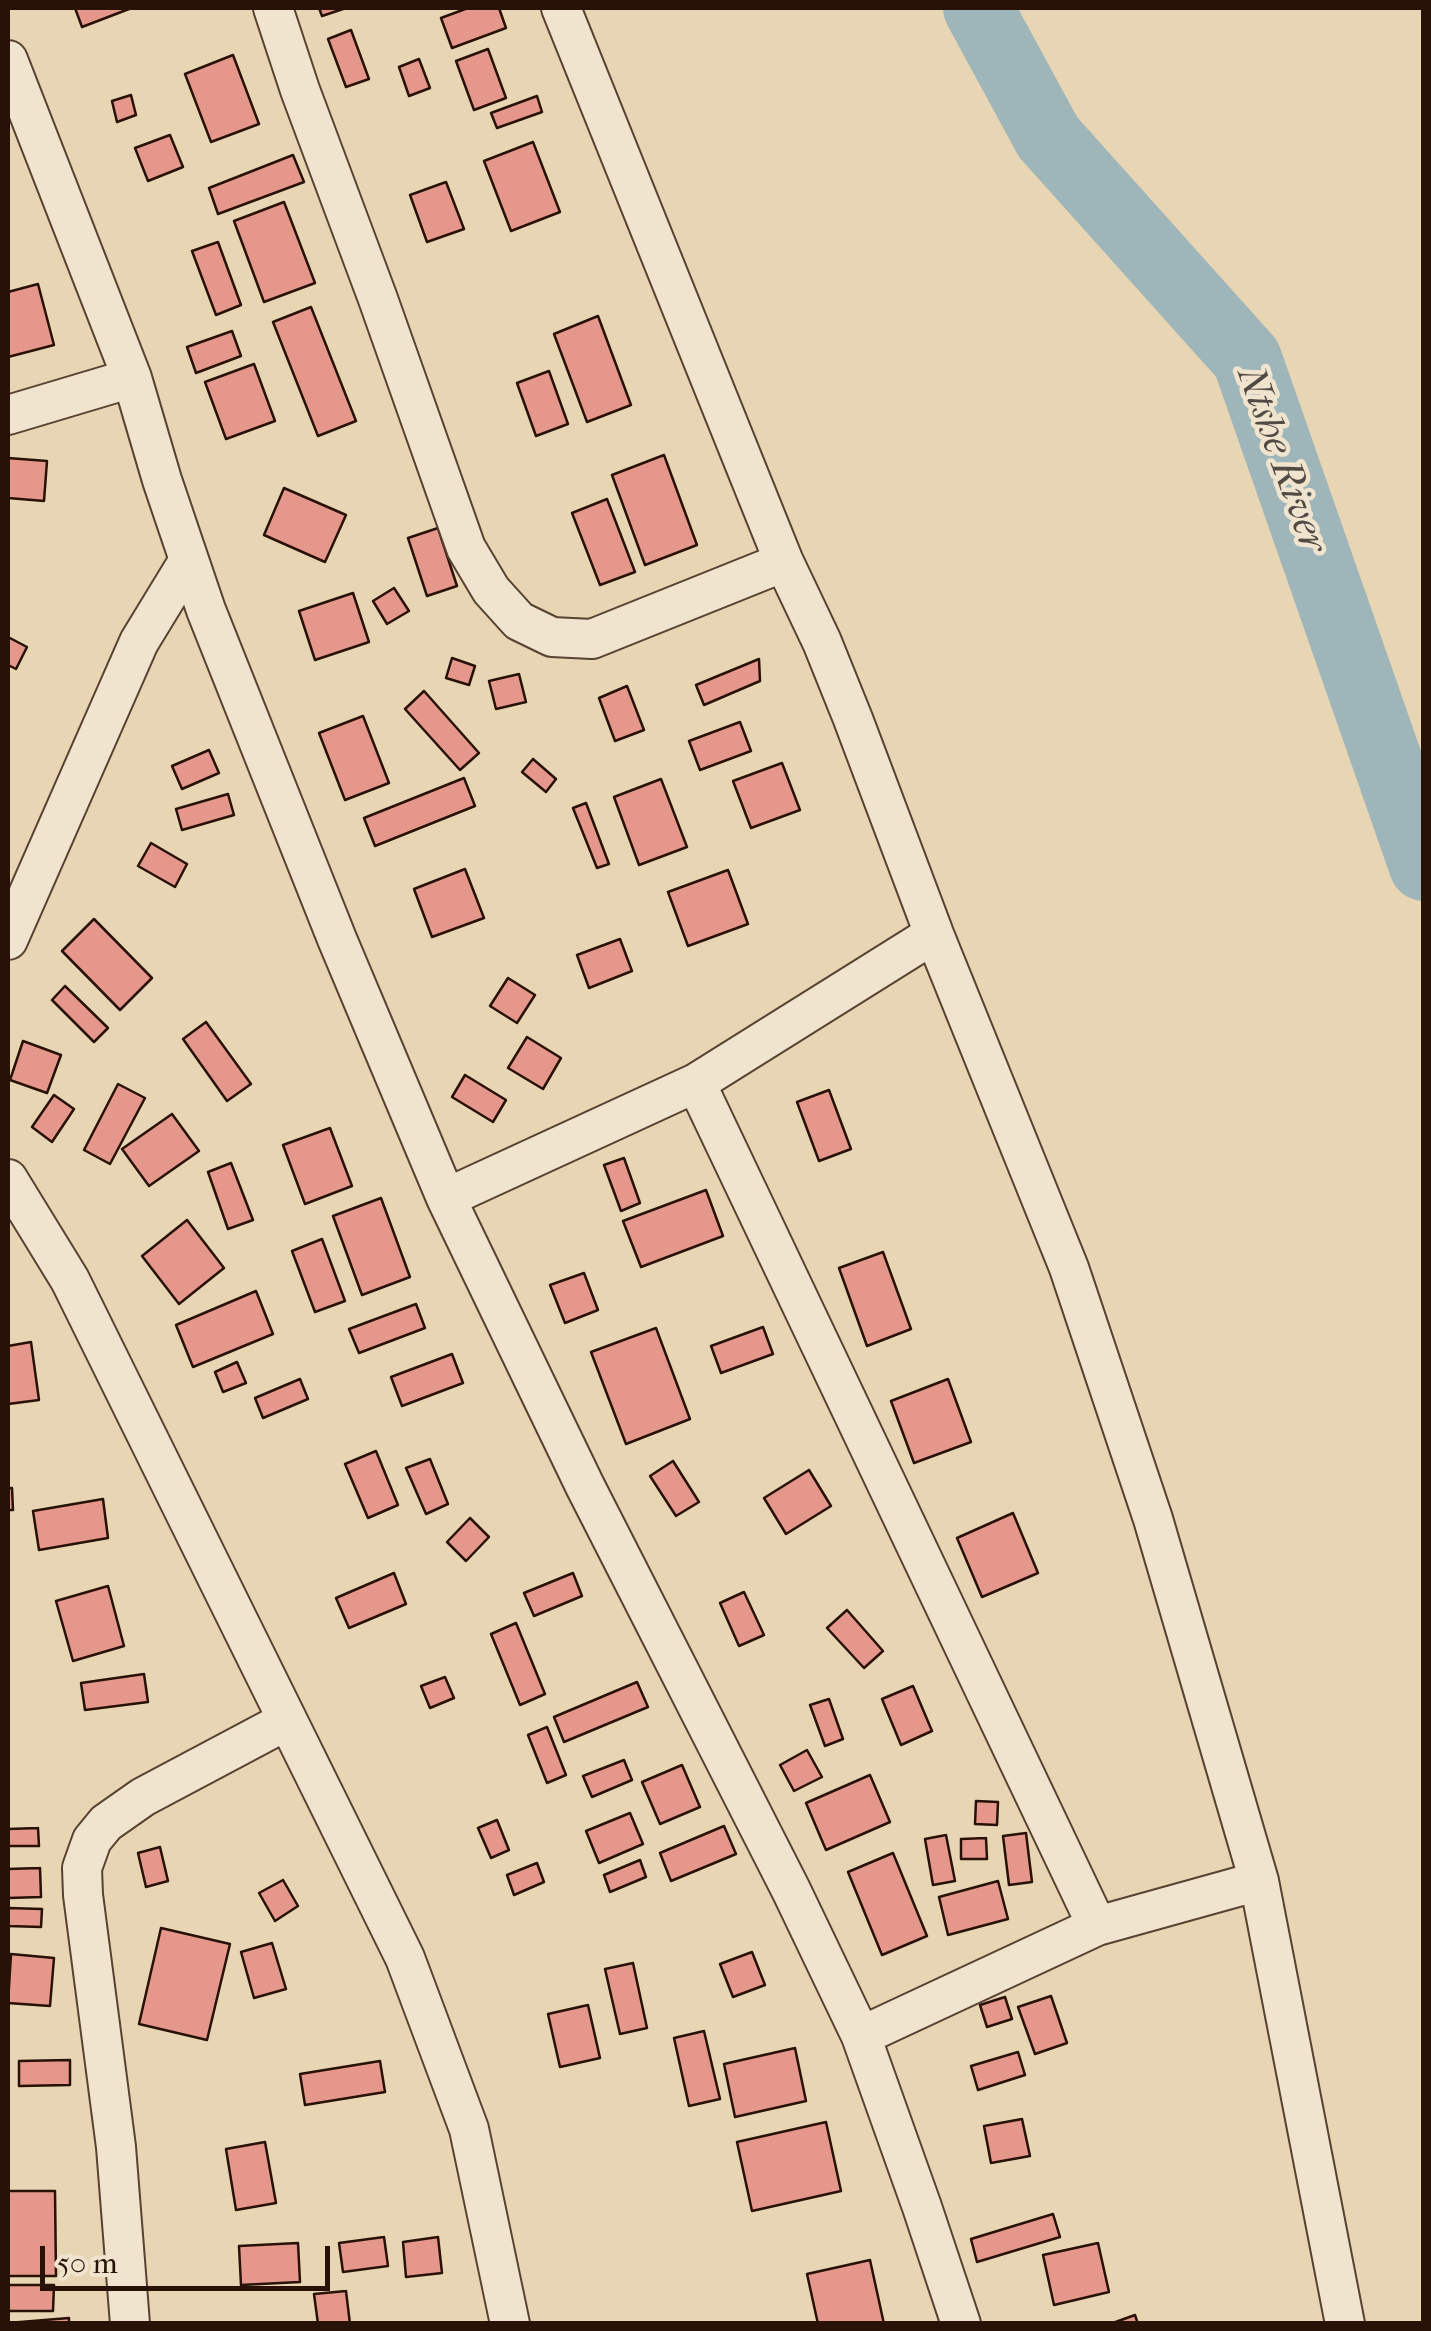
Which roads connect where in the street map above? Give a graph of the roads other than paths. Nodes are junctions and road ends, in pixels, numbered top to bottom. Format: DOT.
graph roads {
  1 [pos="273,8"];
  2 [pos="561,8"];
  3 [pos="8,60"];
  4 [pos="132,378"];
  5 [pos="8,415"];
  6 [pos="189,560"];
  7 [pos="784,562"];
  8 [pos="934,934"];
  9 [pos="8,940"];
  10 [pos="696,1083"];
  11 [pos="8,1180"];
  12 [pos="446,1198"];
  13 [pos="286,1721"];
  14 [pos="1259,1881"];
  15 [pos="1098,1926"];
  16 [pos="860,2036"];
  17 [pos="130,2324"];
  18 [pos="510,2324"];
  19 [pos="960,2324"];
  20 [pos="1345,2324"];
  1 -- 7 [label="street"];
  2 -- 7 [label="street"];
  3 -- 4 [label="street"];
  4 -- 5 [label="street"];
  4 -- 6 [label="street"];
  6 -- 9 [label="street"];
  6 -- 12 [label="street"];
  7 -- 8 [label="street"];
  8 -- 10 [label="street"];
  8 -- 14 [label="street"];
  10 -- 12 [label="street"];
  10 -- 15 [label="street"];
  11 -- 13 [label="street"];
  12 -- 16 [label="street"];
  13 -- 17 [label="street"];
  13 -- 18 [label="street"];
  14 -- 15 [label="street"];
  14 -- 20 [label="street"];
  15 -- 16 [label="street"];
  16 -- 19 [label="street"];
}
